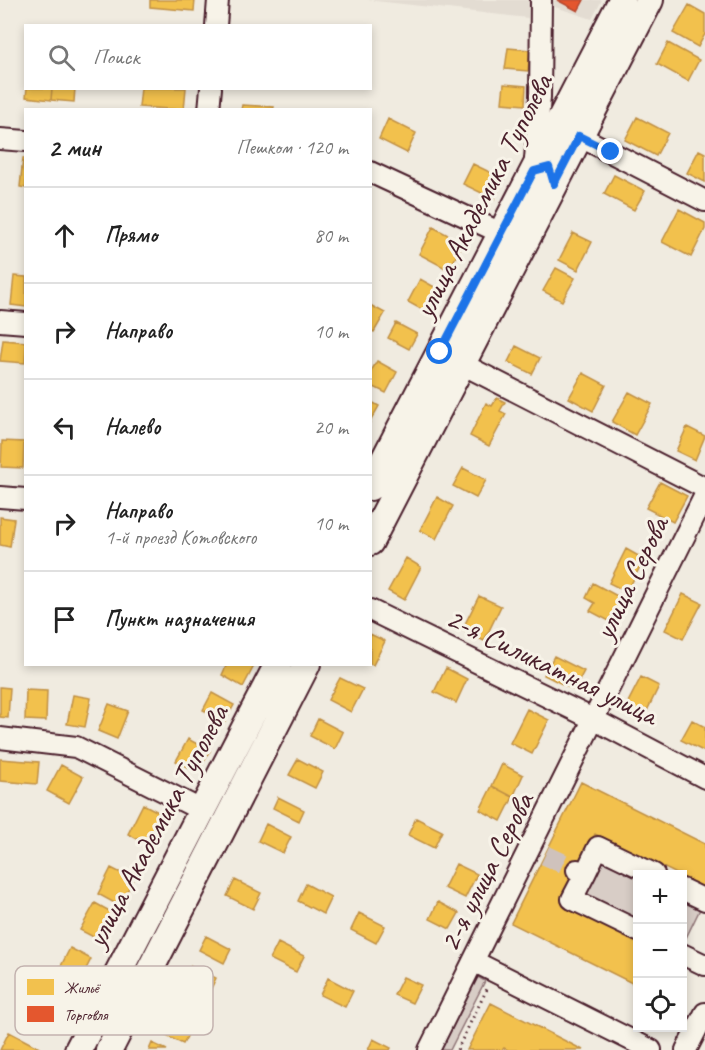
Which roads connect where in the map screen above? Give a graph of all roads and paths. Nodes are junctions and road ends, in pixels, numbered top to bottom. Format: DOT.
graph roads {
  1 [pos="218,0"];
  2 [pos="541,0"];
  3 [pos="622,0"];
  4 [pos="650,0"];
  5 [pos="216,24"];
  6 [pos="211,90"];
  7 [pos="209,108"];
  8 [pos="579,136"];
  9 [pos="0,139"];
  10 [pos="24,141"];
  11 [pos="372,173"];
  12 [pos="544,177"];
  13 [pos="705,201"];
  14 [pos="501,233"];
  15 [pos="0,321"];
  16 [pos="24,323"];
  17 [pos="462,364"];
  18 [pos="372,482"];
  19 [pos="705,488"];
  20 [pos="705,495"];
  21 [pos="0,497"];
  22 [pos="24,498"];
  23 [pos="372,538"];
  24 [pos="372,611"];
  25 [pos="277,666"];
  26 [pos="306,666"];
  27 [pos="595,720"];
  28 [pos="0,738"];
  29 [pos="705,778"];
  30 [pos="203,811"];
  31 [pos="646,870"];
  32 [pos="687,891"];
  33 [pos="705,900"];
  34 [pos="633,929"];
  35 [pos="687,956"];
  36 [pos="475,962"];
  37 [pos="705,965"];
  38 [pos="122,966"];
  39 [pos="152,966"];
  40 [pos="496,973"];
  41 [pos="705,1013"];
  42 [pos="86,1035"];
  43 [pos="117,1035"];
  44 [pos="647,1049"];
  45 [pos="78,1050"];
  46 [pos="109,1050"];
  47 [pos="429,1050"];
  48 [pos="457,1050"];
  49 [pos="686,1050"];
  1 -- 5 [label="street"];
  2 -- 12 [label="street"];
  3 -- 12 [label="main road, улица Академика Туполева"];
  4 -- 8 [label="main road, улица Академика Туполева"];
  6 -- 7 [label="street"];
  8 -- 12 [label="main road, улица Академика Туполева"];
  8 -- 13 [label="street"];
  9 -- 10 [label="street"];
  11 -- 14 [label="street"];
  12 -- 14 [label="main road, улица Академика Туполева"];
  12 -- 17 [label="main road, улица Академика Туполева"];
  14 -- 18 [label="main road, улица Академика Туполева"];
  15 -- 16 [label="street"];
  17 -- 19 [label="street"];
  17 -- 23 [label="main road, улица Академика Туполева"];
  20 -- 27 [label="street, улица Серова"];
  21 -- 22 [label="street"];
  24 -- 27 [label="street, 2-я Силикатная улица"];
  25 -- 30 [label="main road, улица Академика Туполева"];
  26 -- 39 [label="main road, улица Академика Туполева"];
  27 -- 29 [label="street, 2-я Силикатная улица"];
  27 -- 36 [label="street, 2-я улица Серова"];
  28 -- 30 [label="street"];
  30 -- 38 [label="main road, улица Академика Туполева"];
  31 -- 34 [label="street"];
  32 -- 33 [label="street"];
  35 -- 37 [label="street"];
  36 -- 40 [label="street"];
  36 -- 47 [label="street, 2-я улица Серова"];
  40 -- 44 [label="street"];
  40 -- 48 [label="path"];
  41 -- 49 [label="street"];
  42 -- 45 [label="main road, улица Академика Туполева"];
  43 -- 46 [label="main road, улица Академика Туполева"];
}
